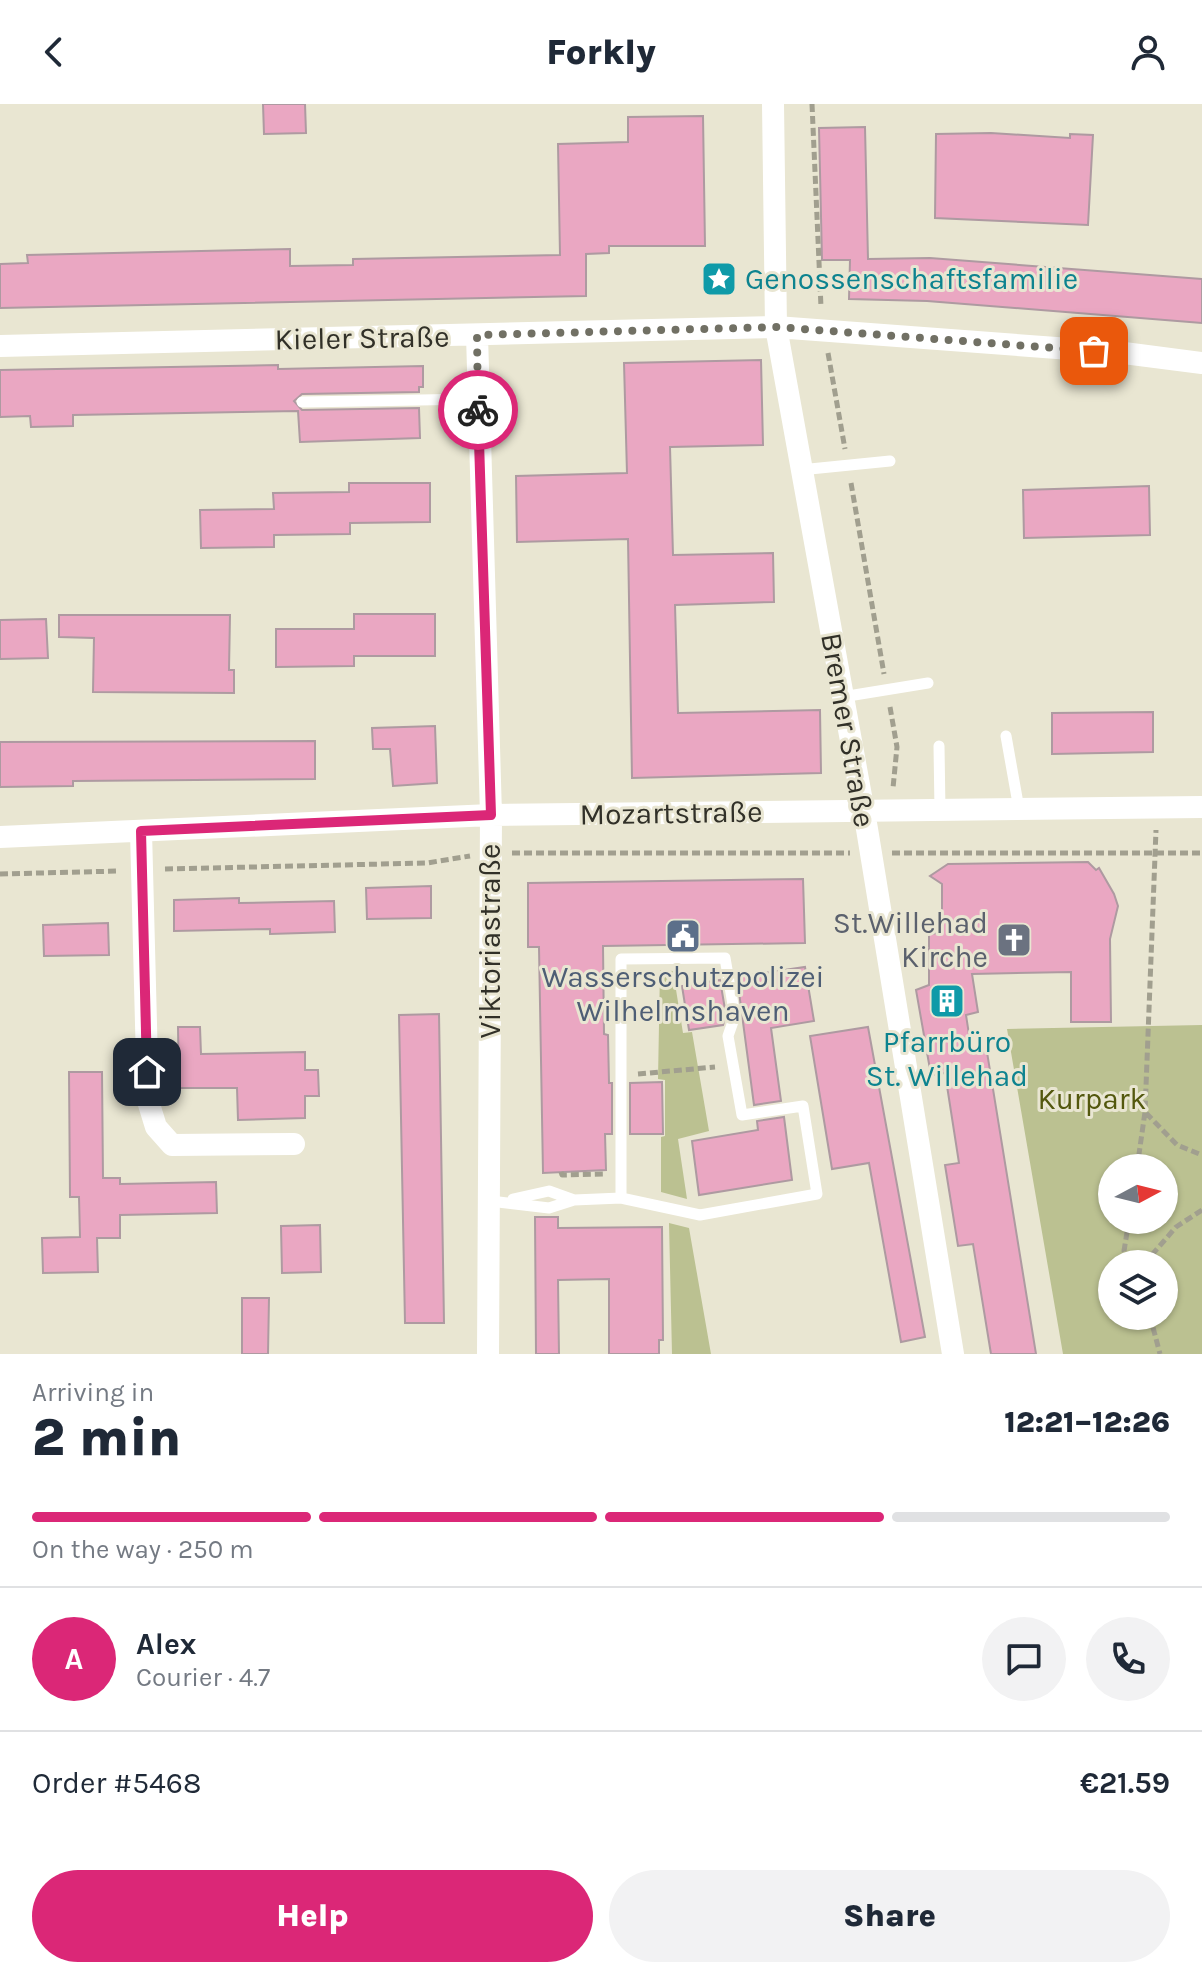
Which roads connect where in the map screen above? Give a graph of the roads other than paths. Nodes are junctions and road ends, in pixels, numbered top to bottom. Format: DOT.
graph roads {
  1 [pos="773,104"];
  2 [pos="776,327"];
  3 [pos="477,335"];
  4 [pos="0,346"];
  5 [pos="1202,363"];
  6 [pos="478,399"];
  7 [pos="302,402"];
  8 [pos="890,461"];
  9 [pos="800,470"];
  10 [pos="928,683"];
  11 [pos="842,697"];
  12 [pos="1006,736"];
  13 [pos="939,746"];
  14 [pos="1202,807"];
  15 [pos="1019,809"];
  16 [pos="940,810"];
  17 [pos="863,811"];
  18 [pos="491,815"];
  19 [pos="141,831"];
  20 [pos="0,837"];
  21 [pos="294,1144"];
  22 [pos="621,1198"];
  23 [pos="499,1200"];
  24 [pos="488,1354"];
  25 [pos="953,1354"];
  1 -- 2 [label="street, Bremer Straße"];
  2 -- 3 [label="street, Kieler Straße"];
  2 -- 5 [label="street, Kieler Straße"];
  2 -- 9 [label="street, Bremer Straße"];
  3 -- 4 [label="street, Kieler Straße"];
  3 -- 6 [label="street, Viktoriastraße"];
  6 -- 7 [label="lane"];
  6 -- 18 [label="street, Viktoriastraße"];
  8 -- 9 [label="lane"];
  9 -- 11 [label="street, Bremer Straße"];
  10 -- 11 [label="lane"];
  11 -- 17 [label="street, Bremer Straße"];
  12 -- 15 [label="lane"];
  13 -- 16 [label="lane"];
  14 -- 15 [label="street, Mozartstraße"];
  15 -- 16 [label="street, Mozartstraße"];
  16 -- 17 [label="street, Mozartstraße"];
  17 -- 18 [label="street, Mozartstraße"];
  17 -- 25 [label="street, Bremer Straße"];
  18 -- 19 [label="street, Mozartstraße"];
  18 -- 23 [label="street, Viktoriastraße"];
  19 -- 20 [label="street, Mozartstraße"];
  19 -- 21 [label="street"];
  22 -- 22 [label="lane"];
  22 -- 23 [label="lane"];
  23 -- 24 [label="street, Viktoriastraße"];
}
